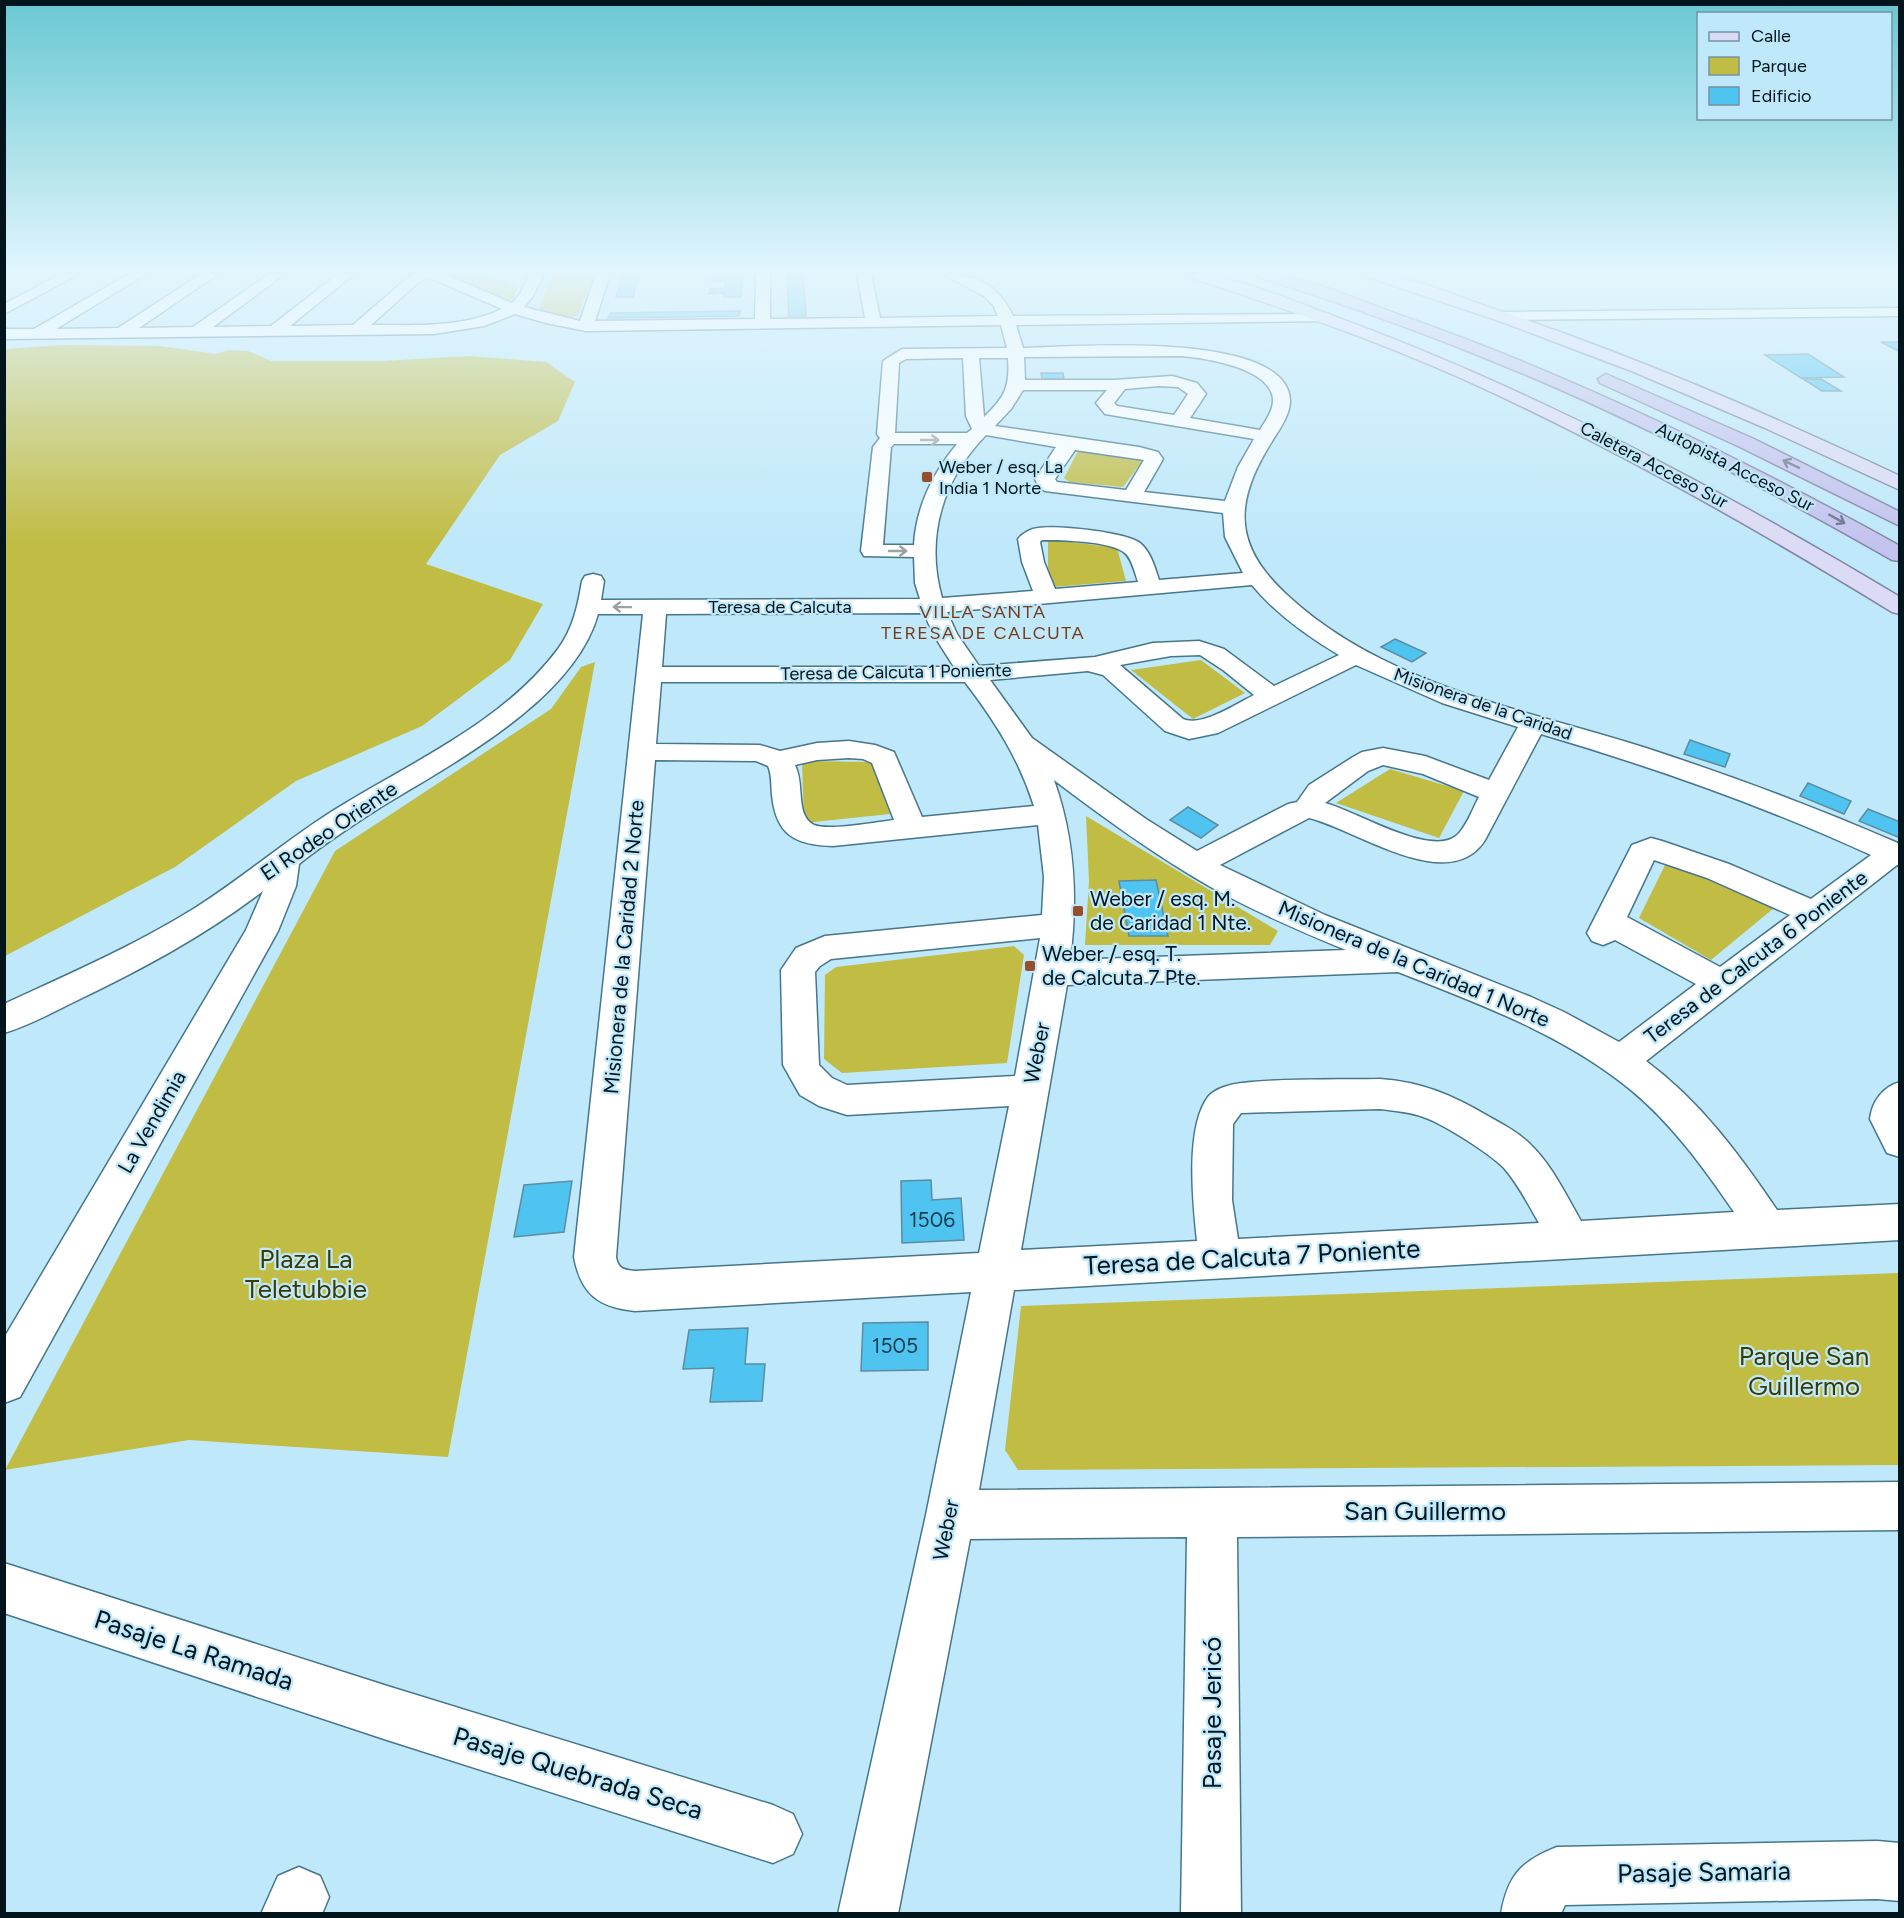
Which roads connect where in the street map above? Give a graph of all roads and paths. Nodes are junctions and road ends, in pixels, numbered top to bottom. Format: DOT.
graph roads {
  1 [pos="891,364"];
  2 [pos="972,364"];
  3 [pos="1016,364"];
  4 [pos="1240,364"];
  5 [pos="1440,364"];
  6 [pos="1511,364"];
  7 [pos="1623,364"];
  8 [pos="1589,372"];
  9 [pos="1017,385"];
  10 [pos="1113,385"];
  11 [pos="1178,422"];
  12 [pos="976,434"];
  13 [pos="1266,436"];
  14 [pos="889,438"];
  15 [pos="1065,446"];
  16 [pos="1899,484"];
  17 [pos="1131,497"];
  18 [pos="1233,508"];
  19 [pos="1899,520"];
  20 [pos="924,551"];
  21 [pos="1899,555"];
  22 [pos="1257,578"];
  23 [pos="1151,588"];
  24 [pos="1047,597"];
  25 [pos="589,604"];
  26 [pos="933,606"];
  27 [pos="1899,607"];
  28 [pos="654,615"];
  29 [pos="1356,656"];
  30 [pos="1099,664"];
  31 [pos="971,674"];
  32 [pos="649,675"];
  33 [pos="1272,697"];
  34 [pos="1533,723"];
  35 [pos="1022,742"];
  36 [pos="642,752"];
  37 [pos="779,760"];
  38 [pos="1496,793"];
  39 [pos="1309,809"];
  40 [pos="1051,814"];
  41 [pos="912,828"];
  42 [pos="1896,855"];
  43 [pos="284,858"];
  44 [pos="1197,864"];
  45 [pos="1815,913"];
  46 [pos="1059,925"];
  47 [pos="1404,961"];
  48 [pos="1052,973"];
  49 [pos="1722,983"];
  50 [pos="4,1020"];
  51 [pos="1620,1061"];
  52 [pos="1030,1090"];
  53 [pos="1899,1097"];
  54 [pos="1899,1141"];
  55 [pos="1899,1222"];
  56 [pos="1767,1229"];
  57 [pos="1570,1240"];
  58 [pos="1220,1259"];
  59 [pos="996,1270"];
  60 [pos="606,1283"];
  61 [pos="4,1381"];
  62 [pos="1899,1506"];
  63 [pos="1212,1513"];
  64 [pos="950,1515"];
  65 [pos="4,1588"];
  66 [pos="384,1712"];
  67 [pos="773,1834"];
  68 [pos="1899,1872"];
  69 [pos="868,1914"];
  70 [pos="1211,1914"];
  71 [pos="1531,1914"];
  1 -- 14 [label="street, Misionera de la Caridad"];
  2 -- 12 [label="street"];
  3 -- 9 [label="street"];
  4 -- 13 [label="street, Misionera de la Caridad"];
  5 -- 27 [label="main road, Caletera Acceso Sur"];
  6 -- 21 [label="highway, Autopista Acceso Sur, one-way"];
  7 -- 16 [label="main road"];
  19 -- 8 [label="highway, Autopista Acceso Sur, one-way"];
  9 -- 10 [label="street"];
  9 -- 12 [label="street, Weber"];
  10 -- 11 [label="street"];
  10 -- 11 [label="street"];
  11 -- 13 [label="street"];
  14 -- 12 [label="street, one-way"];
  12 -- 15 [label="street"];
  12 -- 20 [label="street, Weber"];
  13 -- 18 [label="street, Misionera de la Caridad"];
  14 -- 20 [label="street, one-way"];
  15 -- 17 [label="street"];
  15 -- 17 [label="street"];
  17 -- 18 [label="street"];
  18 -- 22 [label="street, Misionera de la Caridad"];
  20 -- 26 [label="street, Weber"];
  22 -- 23 [label="street, Teresa de Calcuta"];
  22 -- 29 [label="street, Misionera de la Caridad"];
  23 -- 24 [label="street, Teresa de Calcuta"];
  23 -- 24 [label="street"];
  24 -- 26 [label="street, Teresa de Calcuta"];
  25 -- 28 [label="street, Teresa de Calcuta"];
  25 -- 43 [label="street, El Rodeo Oriente"];
  26 -- 28 [label="street, Teresa de Calcuta"];
  26 -- 31 [label="street, Weber"];
  28 -- 32 [label="street, Misionera de la Caridad 2 Norte"];
  29 -- 33 [label="street"];
  29 -- 34 [label="street, Misionera de la Caridad"];
  30 -- 31 [label="street, Teresa de Calcuta 1 Poniente"];
  30 -- 33 [label="street, Teresa de Calcuta 1 Poniente"];
  30 -- 33 [label="street"];
  31 -- 32 [label="street, Teresa de Calcuta 1 Poniente"];
  31 -- 35 [label="street, Weber"];
  32 -- 36 [label="street, Misionera de la Caridad 2 Norte"];
  34 -- 38 [label="street"];
  34 -- 42 [label="street, Misionera de la Caridad"];
  35 -- 40 [label="street, Weber"];
  35 -- 44 [label="street, Misionera de la Caridad 1 Norte"];
  36 -- 37 [label="street"];
  36 -- 60 [label="street, Misionera de la Caridad 2 Norte"];
  37 -- 41 [label="street"];
  37 -- 41 [label="street"];
  38 -- 39 [label="street"];
  38 -- 39 [label="street"];
  39 -- 44 [label="street"];
  40 -- 41 [label="street"];
  40 -- 46 [label="street, Weber"];
  42 -- 45 [label="street, Teresa de Calcuta 6 Poniente"];
  43 -- 50 [label="street, El Rodeo Oriente"];
  43 -- 61 [label="street, La Vendimia"];
  44 -- 47 [label="street, Misionera de la Caridad 1 Norte"];
  45 -- 49 [label="street, Teresa de Calcuta 6 Poniente"];
  45 -- 49 [label="street"];
  46 -- 48 [label="street, Weber"];
  46 -- 52 [label="street"];
  47 -- 48 [label="street"];
  47 -- 51 [label="street, Misionera de la Caridad 1 Norte"];
  48 -- 52 [label="street, Weber"];
  49 -- 51 [label="street, Teresa de Calcuta 6 Poniente"];
  51 -- 56 [label="street, Misionera de la Caridad 1 Norte"];
  52 -- 59 [label="street, Weber"];
  53 -- 54 [label="street"];
  55 -- 56 [label="street, Teresa de Calcuta 7 Poniente"];
  56 -- 57 [label="street, Teresa de Calcuta 7 Poniente"];
  57 -- 58 [label="street, Teresa de Calcuta 7 Poniente"];
  57 -- 58 [label="street"];
  58 -- 59 [label="street, Teresa de Calcuta 7 Poniente"];
  59 -- 60 [label="street, Teresa de Calcuta 7 Poniente"];
  59 -- 64 [label="street, Weber"];
  62 -- 63 [label="street, San Guillermo"];
  63 -- 64 [label="street, San Guillermo"];
  63 -- 70 [label="street, Pasaje Jericó"];
  64 -- 69 [label="street, Weber"];
  65 -- 66 [label="street, Pasaje La Ramada"];
  66 -- 67 [label="street, Pasaje Quebrada Seca"];
  68 -- 71 [label="street, Pasaje Samaria"];
}
